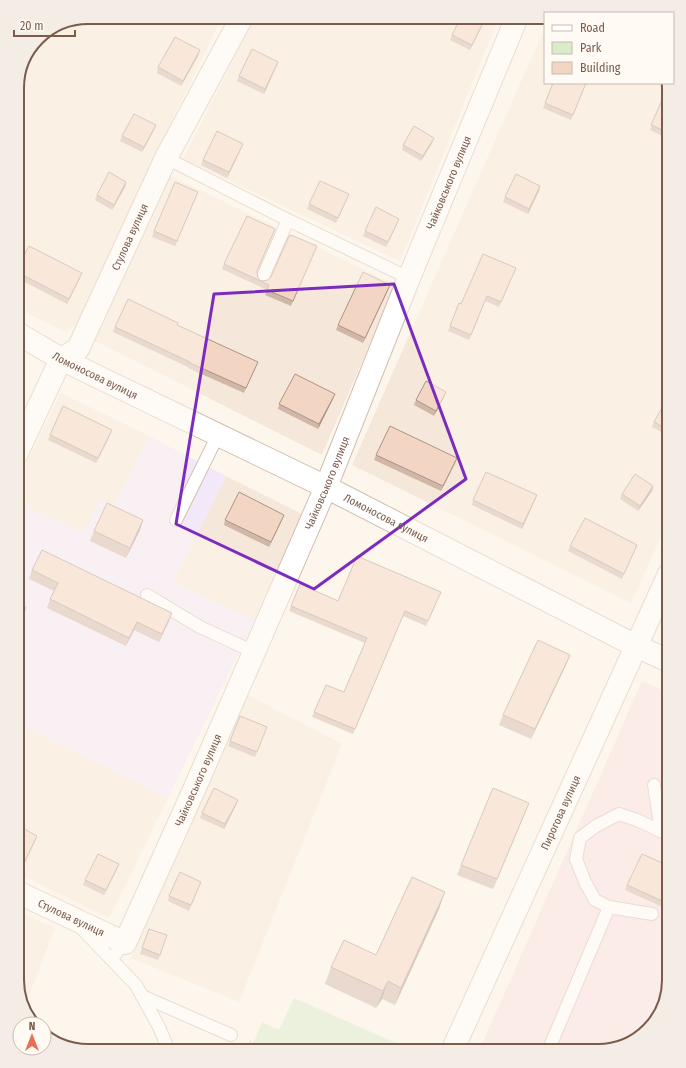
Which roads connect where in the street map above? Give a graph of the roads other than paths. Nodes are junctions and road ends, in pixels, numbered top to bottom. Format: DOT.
graph roads {
  1 [pos="238,24"];
  2 [pos="514,24"];
  3 [pos="166,158"];
  4 [pos="288,220"];
  5 [pos="409,278"];
  6 [pos="262,279"];
  7 [pos="24,338"];
  8 [pos="61,359"];
  9 [pos="218,435"];
  10 [pos="24,438"];
  11 [pos="326,487"];
  12 [pos="176,520"];
  13 [pos="662,589"];
  14 [pos="147,595"];
  15 [pos="636,646"];
  16 [pos="254,652"];
  17 [pos="662,658"];
  18 [pos="654,785"];
  19 [pos="662,820"];
  20 [pos="662,832"];
  21 [pos="24,895"];
  22 [pos="609,908"];
  23 [pos="652,914"];
  24 [pos="118,951"];
  25 [pos="142,996"];
  26 [pos="231,1035"];
  27 [pos="166,1044"];
  28 [pos="455,1044"];
  29 [pos="551,1044"];
  1 -- 3 [label="street, Стулова вулиця"];
  2 -- 5 [label="street, Чайковського вулиця"];
  3 -- 4 [label="lane"];
  3 -- 8 [label="street, Стулова вулиця"];
  4 -- 5 [label="lane"];
  4 -- 6 [label="lane"];
  5 -- 11 [label="street, Чайковського вулиця"];
  7 -- 8 [label="street, Ломоносова вулиця"];
  8 -- 9 [label="street, Ломоносова вулиця"];
  8 -- 10 [label="street"];
  9 -- 11 [label="street, Ломоносова вулиця"];
  9 -- 12 [label="lane"];
  11 -- 15 [label="street, Ломоносова вулиця"];
  11 -- 16 [label="street, Чайковського вулиця"];
  13 -- 15 [label="street, Пирогова вулиця"];
  14 -- 16 [label="lane"];
  15 -- 17 [label="street, Ломоносова вулиця"];
  15 -- 28 [label="street, Пирогова вулиця"];
  16 -- 24 [label="street, Чайковського вулиця"];
  18 -- 19 [label="lane"];
  20 -- 22 [label="lane"];
  21 -- 24 [label="street, Стулова вулиця"];
  22 -- 23 [label="lane"];
  22 -- 29 [label="lane"];
  24 -- 25 [label="lane"];
  25 -- 26 [label="lane"];
  25 -- 27 [label="lane"];
}
